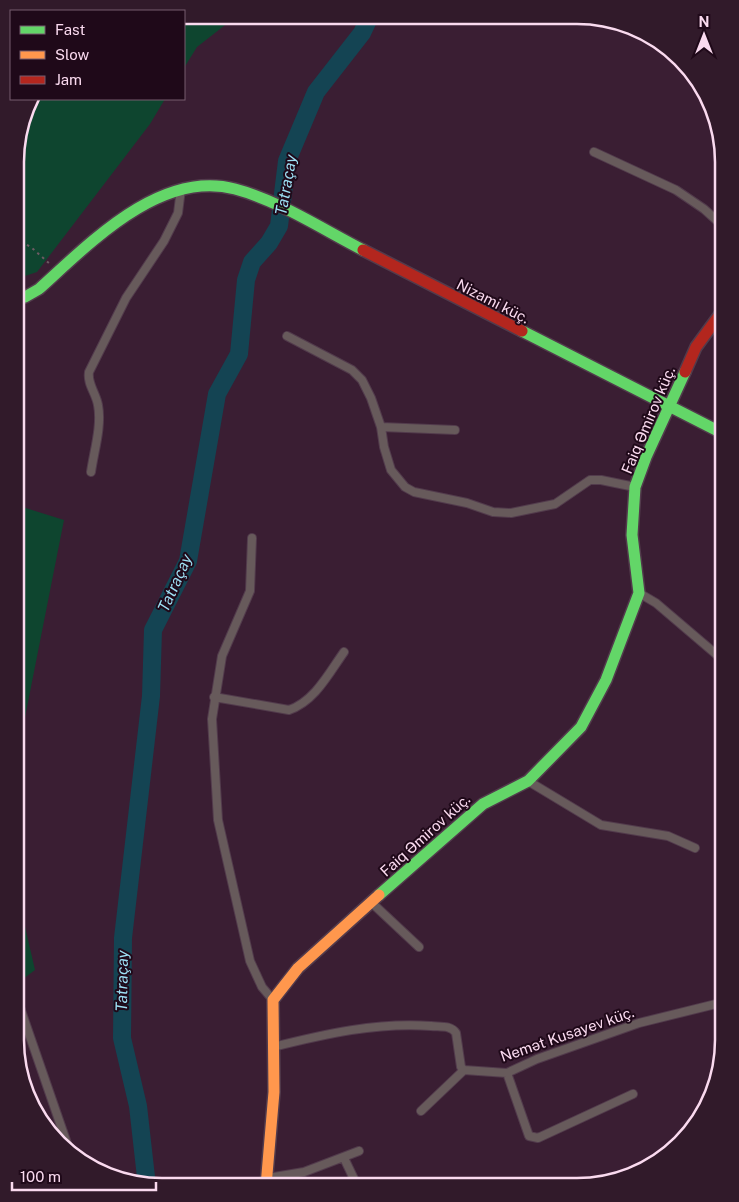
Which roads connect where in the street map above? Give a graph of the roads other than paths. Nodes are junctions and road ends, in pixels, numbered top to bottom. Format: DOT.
graph roads {
  1 [pos="594,152"];
  2 [pos="181,189"];
  3 [pos="715,219"];
  4 [pos="24,297"];
  5 [pos="715,321"];
  6 [pos="287,336"];
  7 [pos="669,408"];
  8 [pos="381,427"];
  9 [pos="456,430"];
  10 [pos="715,430"];
  11 [pos="91,472"];
  12 [pos="636,487"];
  13 [pos="252,538"];
  14 [pos="639,593"];
  15 [pos="344,652"];
  16 [pos="715,653"];
  17 [pos="214,697"];
  18 [pos="528,782"];
  19 [pos="694,848"];
  20 [pos="372,903"];
  21 [pos="420,947"];
  22 [pos="274,1000"];
  23 [pos="715,1004"];
  24 [pos="24,1019"];
  25 [pos="273,1047"];
  26 [pos="464,1070"];
  27 [pos="507,1073"];
  28 [pos="633,1094"];
  29 [pos="421,1111"];
  30 [pos="66,1139"];
  31 [pos="359,1151"];
  32 [pos="344,1158"];
  33 [pos="267,1178"];
  34 [pos="282,1178"];
  35 [pos="354,1178"];
  1 -- 3 [label="street"];
  2 -- 4 [label="street, Nizami küç."];
  2 -- 7 [label="street, Nizami küç."];
  2 -- 11 [label="street"];
  5 -- 7 [label="street, Faiq Əmirov küç."];
  6 -- 8 [label="street"];
  7 -- 10 [label="street, Nizami küç."];
  7 -- 12 [label="street, Faiq Əmirov küç."];
  8 -- 9 [label="street"];
  8 -- 12 [label="street"];
  12 -- 14 [label="street, Faiq Əmirov küç."];
  13 -- 17 [label="street"];
  14 -- 16 [label="street"];
  14 -- 18 [label="street, Faiq Əmirov küç."];
  15 -- 17 [label="street"];
  17 -- 22 [label="street"];
  18 -- 19 [label="street"];
  18 -- 20 [label="street, Faiq Əmirov küç."];
  20 -- 21 [label="street"];
  20 -- 22 [label="street, Faiq Əmirov küç."];
  22 -- 25 [label="street"];
  23 -- 27 [label="street, Nemət Kusayev küç."];
  24 -- 30 [label="street"];
  25 -- 26 [label="street"];
  25 -- 33 [label="street"];
  26 -- 27 [label="street, Nemət Kusayev küç."];
  26 -- 29 [label="street"];
  27 -- 28 [label="street"];
  31 -- 32 [label="street"];
  32 -- 34 [label="street"];
  32 -- 35 [label="street"];
}
